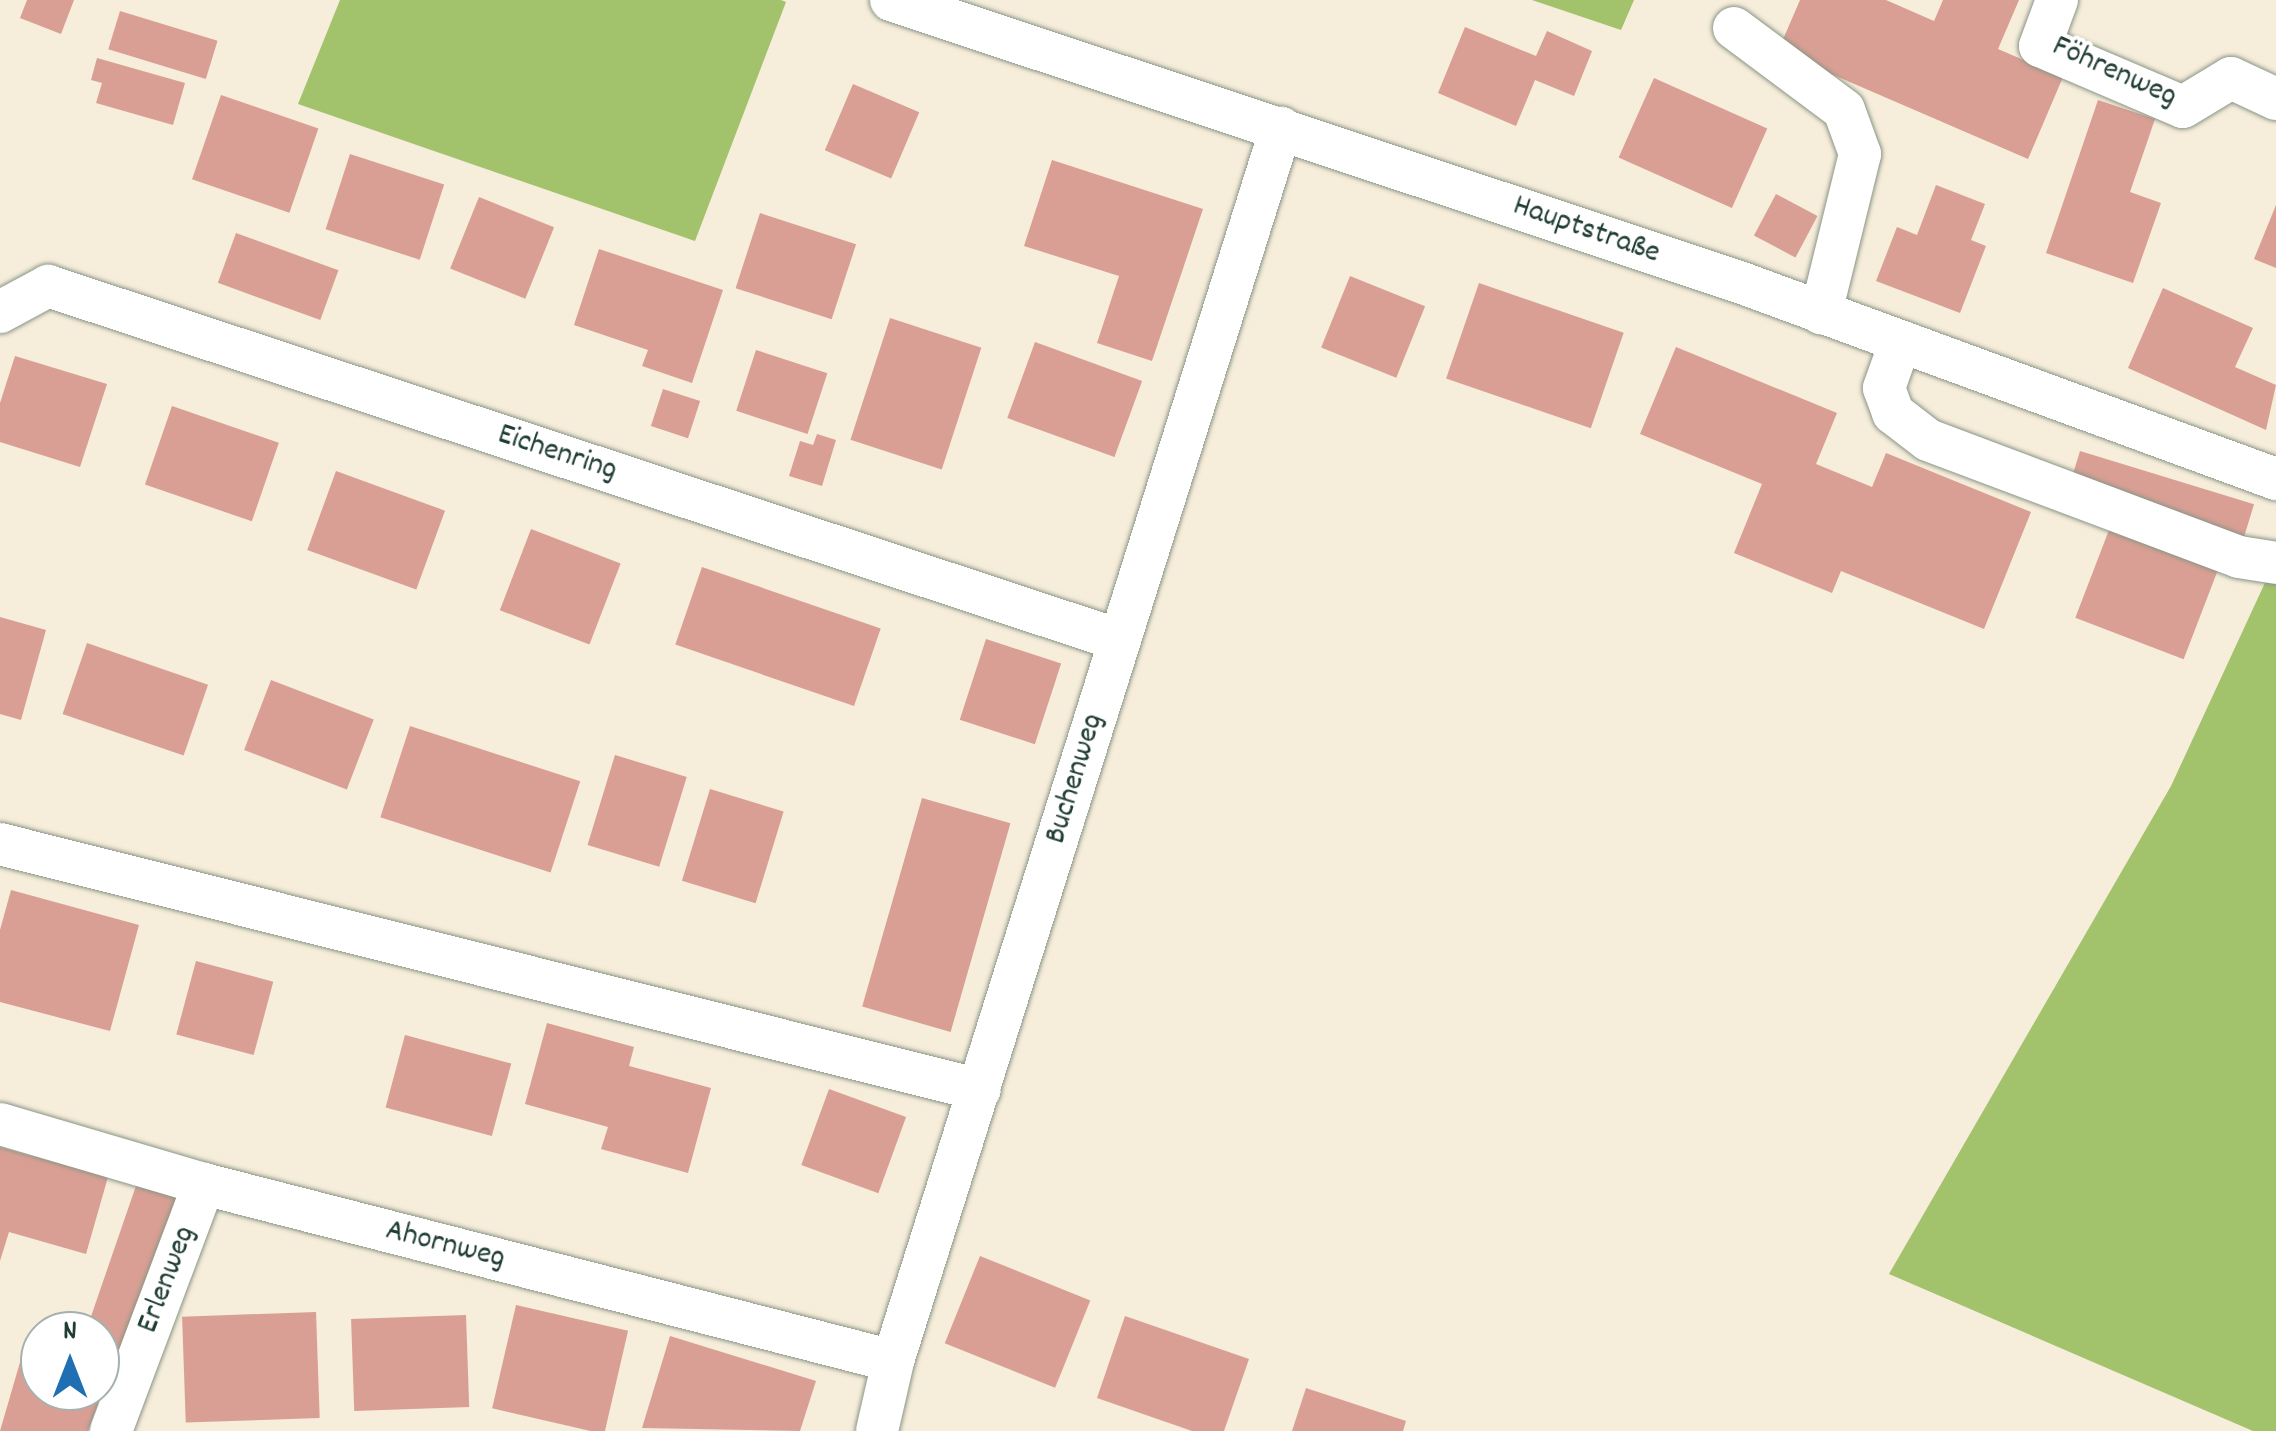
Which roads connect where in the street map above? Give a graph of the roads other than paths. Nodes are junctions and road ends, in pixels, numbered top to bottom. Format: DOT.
graph roads {
  1 [pos="890,0"];
  2 [pos="2057,0"];
  3 [pos="1734,28"];
  4 [pos="2276,99"];
  5 [pos="1281,128"];
  6 [pos="0,312"];
  7 [pos="1821,314"];
  8 [pos="1900,343"];
  9 [pos="2276,479"];
  10 [pos="2276,563"];
  11 [pos="1119,640"];
  12 [pos="0,844"];
  13 [pos="980,1090"];
  14 [pos="0,1124"];
  15 [pos="204,1184"];
  16 [pos="893,1361"];
  17 [pos="881,1430"];
  18 [pos="112,1431"];
  1 -- 5 [label="street, Hauptstraße"];
  2 -- 4 [label="street, Föhrenweg"];
  3 -- 7 [label="street"];
  5 -- 7 [label="street, Hauptstraße"];
  5 -- 11 [label="street, Buchenweg"];
  6 -- 11 [label="street, Eichenring"];
  7 -- 8 [label="street, Hauptstraße"];
  8 -- 9 [label="street, Hauptstraße"];
  8 -- 10 [label="street"];
  11 -- 13 [label="street, Buchenweg"];
  12 -- 13 [label="street"];
  13 -- 16 [label="street, Buchenweg"];
  14 -- 15 [label="street, Ahornweg"];
  15 -- 16 [label="street, Ahornweg"];
  15 -- 18 [label="street, Erlenweg"];
  16 -- 17 [label="street, Buchenweg"];
}
